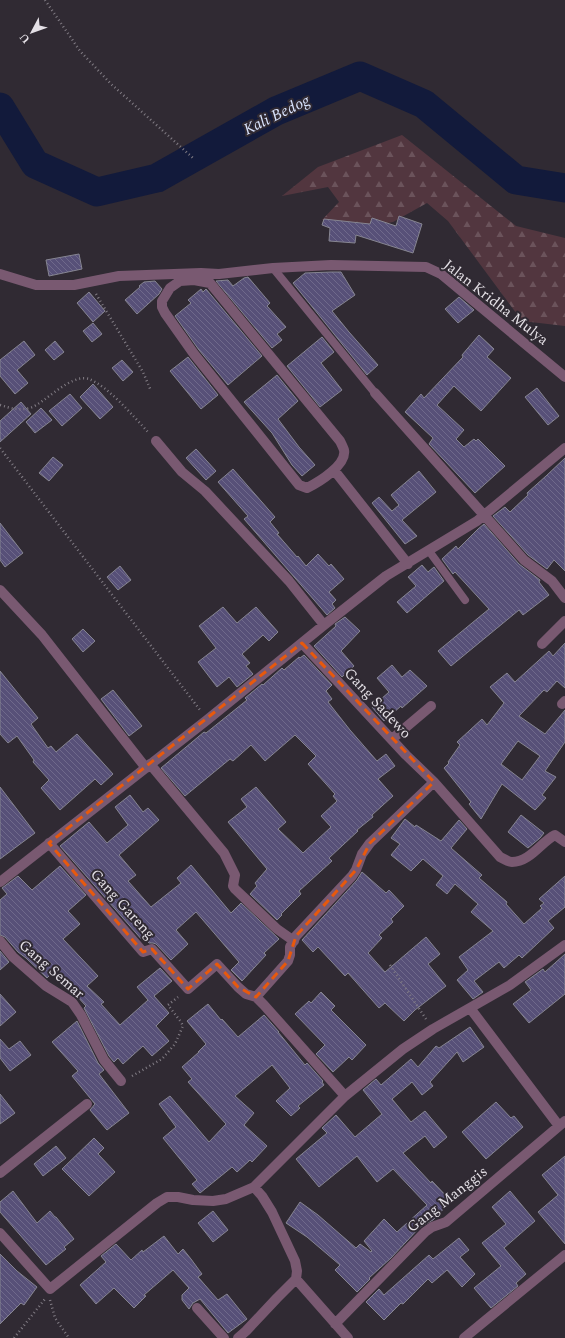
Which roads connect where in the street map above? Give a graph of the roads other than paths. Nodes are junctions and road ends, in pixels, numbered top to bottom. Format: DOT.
graph roads {
  1 [pos="273,268"];
  2 [pos="0,274"];
  3 [pos="565,376"];
  4 [pos="375,393"];
  5 [pos="156,441"];
  6 [pos="565,448"];
  7 [pos="334,470"];
  8 [pos="484,515"];
  9 [pos="429,551"];
  10 [pos="408,564"];
  11 [pos="0,590"];
  12 [pos="565,598"];
  13 [pos="465,600"];
  14 [pos="565,621"];
  15 [pos="324,625"];
  16 [pos="302,643"];
  17 [pos="542,644"];
  18 [pos="431,706"];
  19 [pos="392,739"];
  20 [pos="148,766"];
  21 [pos="434,782"];
  22 [pos="565,842"];
  23 [pos="50,843"];
  24 [pos="0,882"];
  25 [pos="294,940"];
  26 [pos="0,941"];
  27 [pos="565,945"];
  28 [pos="256,997"];
  29 [pos="470,1008"];
  30 [pos="121,1081"];
  31 [pos="345,1096"];
  32 [pos="87,1104"];
  33 [pos="562,1123"];
  34 [pos="0,1173"];
  35 [pos="254,1187"];
  36 [pos="0,1233"];
  37 [pos="565,1255"];
  38 [pos="296,1279"];
  39 [pos="197,1308"];
  40 [pos="335,1324"];
  41 [pos="224,1338"];
  42 [pos="238,1338"];
  43 [pos="348,1338"];
  44 [pos="464,1338"];
  1 -- 2 [label="street"];
  1 -- 3 [label="street, Jalan Kridha Mulya"];
  1 -- 4 [label="lane"];
  4 -- 8 [label="street"];
  5 -- 15 [label="street"];
  6 -- 8 [label="street"];
  7 -- 7 [label="street"];
  7 -- 10 [label="street"];
  8 -- 9 [label="street"];
  8 -- 12 [label="street"];
  9 -- 10 [label="street"];
  9 -- 13 [label="lane"];
  10 -- 15 [label="street"];
  11 -- 20 [label="street"];
  14 -- 17 [label="street"];
  15 -- 16 [label="street"];
  16 -- 19 [label="street, Gang Sadewo"];
  16 -- 20 [label="street"];
  18 -- 19 [label="street"];
  19 -- 21 [label="street, Gang Sadewo"];
  20 -- 23 [label="street"];
  20 -- 25 [label="street"];
  21 -- 22 [label="street, Gang Sadewo"];
  21 -- 25 [label="street"];
  23 -- 24 [label="street"];
  23 -- 28 [label="street, Gang Gareng"];
  25 -- 28 [label="street"];
  26 -- 30 [label="street, Gang Semar"];
  27 -- 29 [label="street"];
  28 -- 31 [label="street"];
  29 -- 31 [label="street"];
  29 -- 33 [label="street"];
  31 -- 35 [label="street"];
  32 -- 34 [label="street"];
  33 -- 40 [label="street, Gang Manggis"];
  35 -- 36 [label="street"];
  35 -- 38 [label="street"];
  37 -- 44 [label="street"];
  38 -- 40 [label="street"];
  38 -- 42 [label="street"];
  39 -- 41 [label="street"];
  40 -- 43 [label="street"];
}
